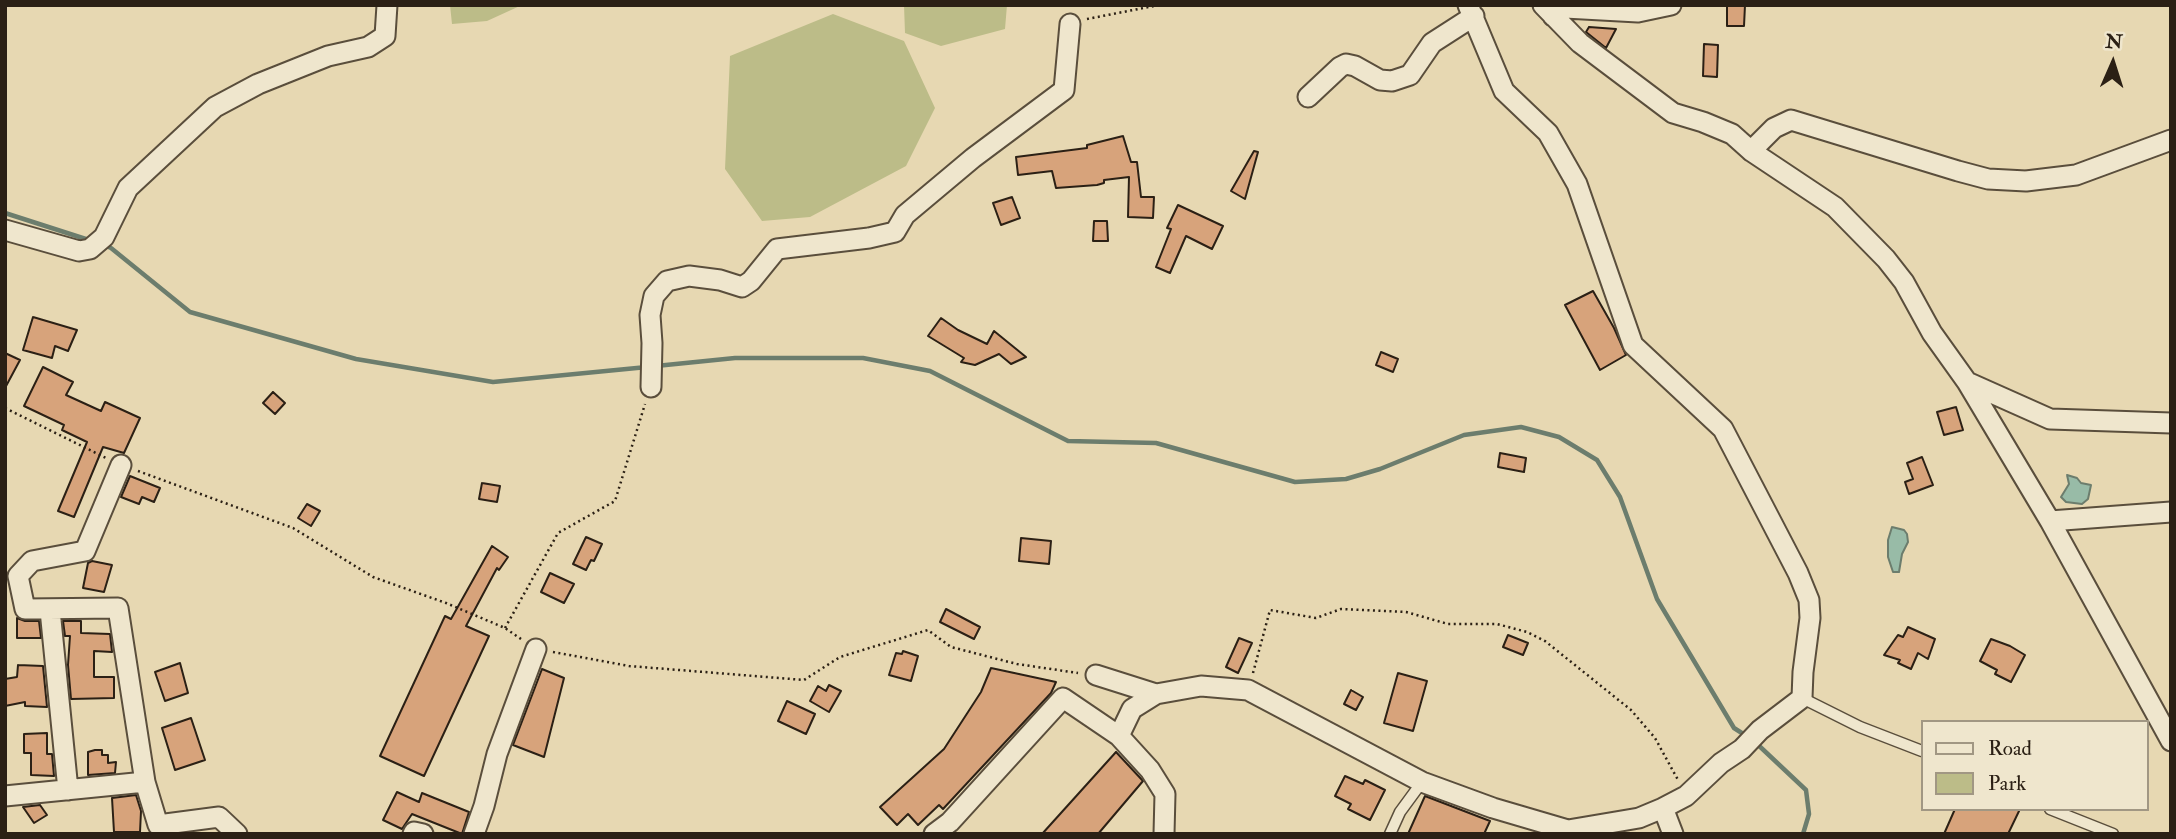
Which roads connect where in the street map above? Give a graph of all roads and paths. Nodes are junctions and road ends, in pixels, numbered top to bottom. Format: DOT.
graph roads {
  1 [pos="387,5"];
  2 [pos="1159,5"];
  3 [pos="1671,5"];
  4 [pos="1471,11"];
  5 [pos="1548,11"];
  6 [pos="1070,24"];
  7 [pos="1308,97"];
  8 [pos="2171,140"];
  9 [pos="1751,151"];
  10 [pos="5,230"];
  11 [pos="1967,382"];
  12 [pos="651,387"];
  13 [pos="5,408"];
  14 [pos="2171,423"];
  15 [pos="121,465"];
  16 [pos="2171,512"];
  17 [pos="2050,521"];
  18 [pos="50,610"];
  19 [pos="505,628"];
  20 [pos="536,649"];
  21 [pos="1096,676"];
  22 [pos="1248,690"];
  23 [pos="1156,694"];
  24 [pos="1802,698"];
  25 [pos="1119,736"];
  26 [pos="2171,741"];
  27 [pos="1920,750"];
  28 [pos="145,782"];
  29 [pos="1422,782"];
  30 [pos="68,790"];
  31 [pos="5,796"];
  32 [pos="1686,796"];
  33 [pos="1664,808"];
  34 [pos="2055,811"];
  35 [pos="237,834"];
  36 [pos="413,834"];
  37 [pos="423,834"];
  38 [pos="474,834"];
  39 [pos="934,834"];
  40 [pos="1164,834"];
  41 [pos="1390,834"];
  42 [pos="1673,834"];
  43 [pos="2113,834"];
  1 -- 10 [label="street"];
  2 -- 6 [label="path"];
  3 -- 5 [label="street"];
  4 -- 7 [label="street"];
  4 -- 24 [label="street"];
  5 -- 9 [label="street"];
  6 -- 12 [label="street"];
  8 -- 9 [label="street"];
  9 -- 11 [label="street"];
  11 -- 14 [label="street"];
  11 -- 17 [label="street"];
  12 -- 19 [label="path"];
  13 -- 15 [label="path"];
  15 -- 18 [label="street"];
  15 -- 19 [label="path"];
  16 -- 17 [label="street"];
  17 -- 26 [label="street"];
  18 -- 28 [label="street"];
  18 -- 30 [label="street"];
  19 -- 20 [label="path"];
  20 -- 21 [label="path"];
  20 -- 38 [label="street"];
  21 -- 23 [label="street"];
  22 -- 23 [label="street"];
  22 -- 29 [label="street"];
  22 -- 32 [label="path"];
  23 -- 25 [label="street"];
  24 -- 27 [label="lane"];
  24 -- 32 [label="street"];
  25 -- 39 [label="street"];
  25 -- 40 [label="street"];
  28 -- 30 [label="street"];
  28 -- 35 [label="street"];
  29 -- 33 [label="street"];
  29 -- 41 [label="lane"];
  30 -- 31 [label="street"];
  32 -- 33 [label="street"];
  33 -- 42 [label="street"];
  34 -- 43 [label="lane"];
  36 -- 37 [label="street"];
}
